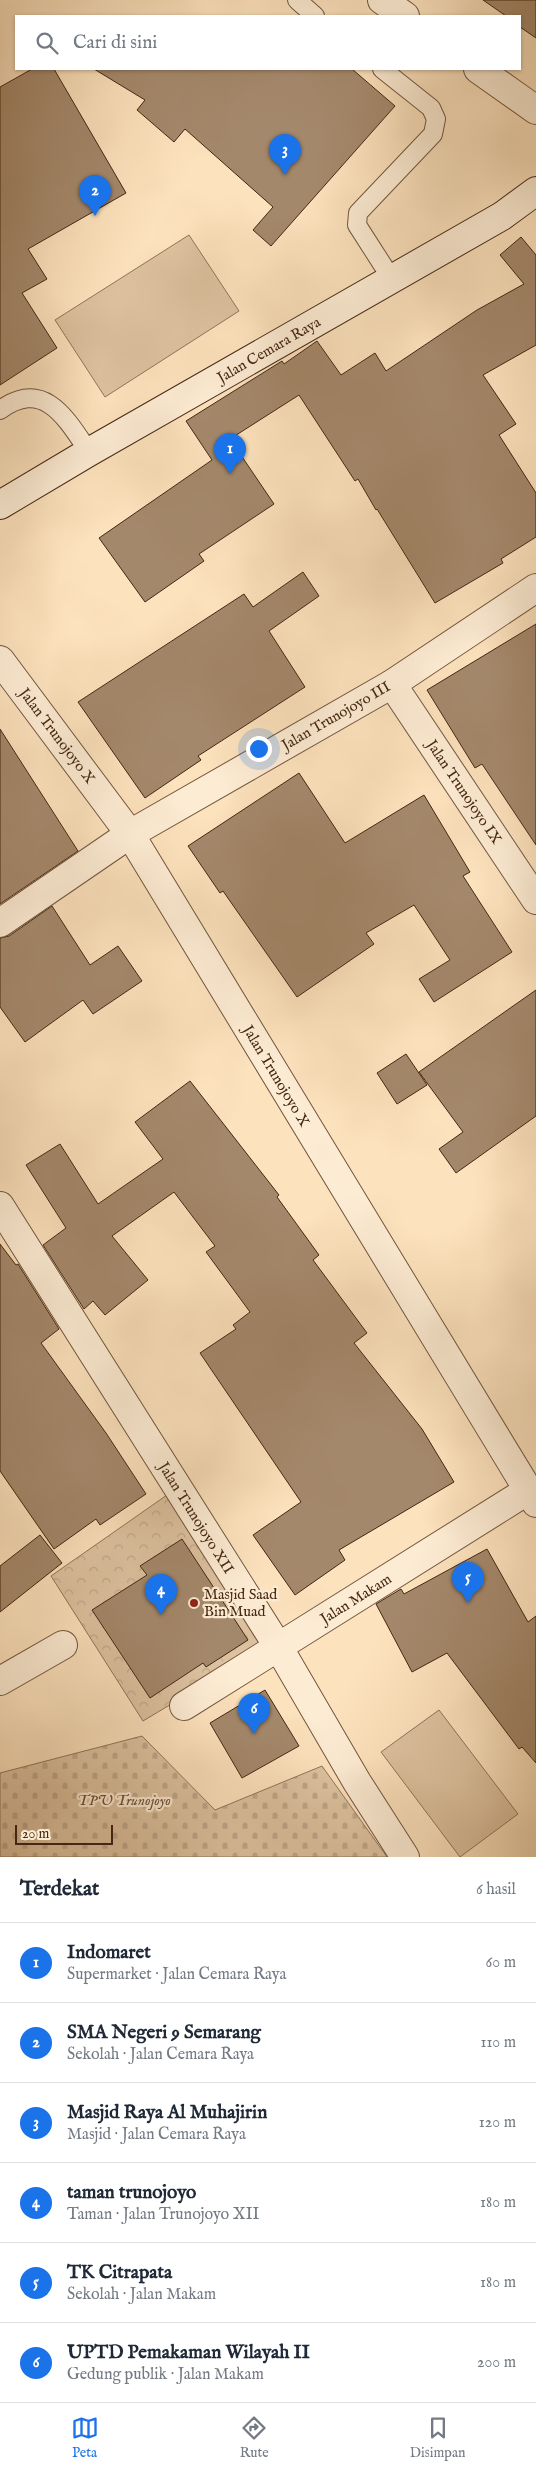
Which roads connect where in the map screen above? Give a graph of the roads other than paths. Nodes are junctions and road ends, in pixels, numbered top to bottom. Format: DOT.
graph roads {
  1 [pos="297,0"];
  2 [pos="382,0"];
  3 [pos="314,15"];
  4 [pos="404,15"];
  5 [pos="383,70"];
  6 [pos="479,70"];
  7 [pos="536,110"];
  8 [pos="536,191"];
  9 [pos="391,278"];
  10 [pos="0,410"];
  11 [pos="89,452"];
  12 [pos="0,505"];
  13 [pos="536,588"];
  14 [pos="0,660"];
  15 [pos="392,684"];
  16 [pos="130,834"];
  17 [pos="536,900"];
  18 [pos="0,923"];
  19 [pos="0,1206"];
  20 [pos="532,1497"];
  21 [pos="63,1645"];
  22 [pos="279,1648"];
  23 [pos="0,1681"];
  24 [pos="184,1706"];
  25 [pos="405,1857"];
  1 -- 3 [label="lane"];
  2 -- 4 [label="street"];
  5 -- 9 [label="lane"];
  6 -- 7 [label="street"];
  8 -- 9 [label="street, Jalan Cemara Raya"];
  9 -- 11 [label="street, Jalan Cemara Raya"];
  10 -- 11 [label="lane"];
  11 -- 12 [label="street, Jalan Cemara Raya"];
  13 -- 15 [label="street, Jalan Trunojoyo III"];
  14 -- 16 [label="street, Jalan Trunojoyo X"];
  15 -- 16 [label="street, Jalan Trunojoyo III"];
  15 -- 17 [label="street, Jalan Trunojoyo IX"];
  16 -- 18 [label="street, Jalan Trunojoyo III"];
  16 -- 20 [label="street, Jalan Trunojoyo X"];
  19 -- 22 [label="street, Jalan Trunojoyo XII"];
  20 -- 22 [label="street, Jalan Makam"];
  21 -- 23 [label="street"];
  22 -- 24 [label="street, Jalan Makam"];
  22 -- 25 [label="street, Jalan Trunojoyo XII"];
}
